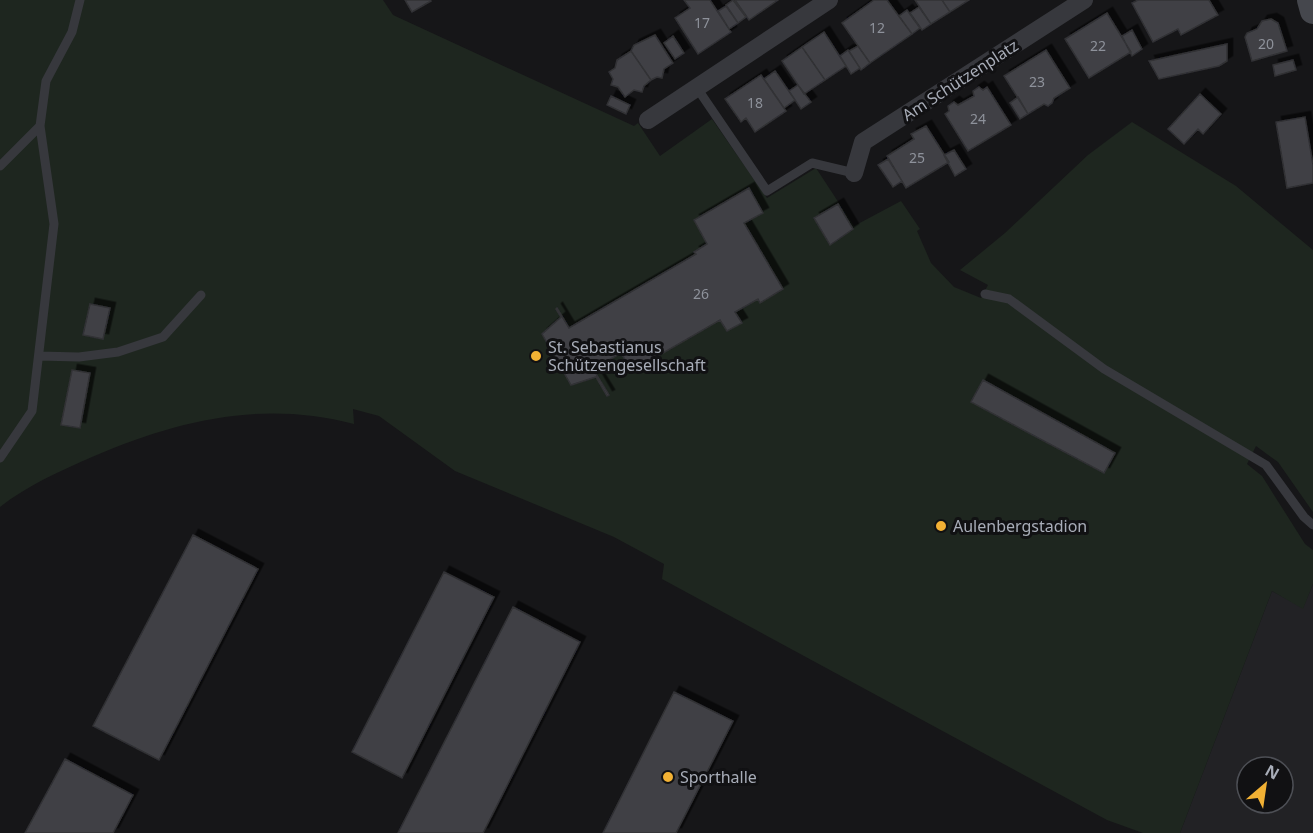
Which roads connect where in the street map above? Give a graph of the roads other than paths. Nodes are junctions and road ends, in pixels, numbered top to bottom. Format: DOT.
graph roads {
  1 [pos="80,0"];
  2 [pos="829,0"];
  3 [pos="1083,0"];
  4 [pos="1310,0"];
  5 [pos="1313,11"];
  6 [pos="697,88"];
  7 [pos="648,120"];
  8 [pos="40,126"];
  9 [pos="0,165"];
  10 [pos="854,173"];
  11 [pos="985,294"];
  12 [pos="201,295"];
  13 [pos="39,356"];
  14 [pos="0,458"];
  15 [pos="1313,525"];
  1 -- 8 [label="lane"];
  2 -- 6 [label="street"];
  3 -- 10 [label="street, Am Schützenplatz"];
  4 -- 5 [label="street"];
  6 -- 7 [label="street"];
  6 -- 10 [label="lane"];
  8 -- 9 [label="lane"];
  8 -- 13 [label="lane"];
  11 -- 15 [label="lane"];
  12 -- 13 [label="lane"];
  13 -- 14 [label="lane"];
}
